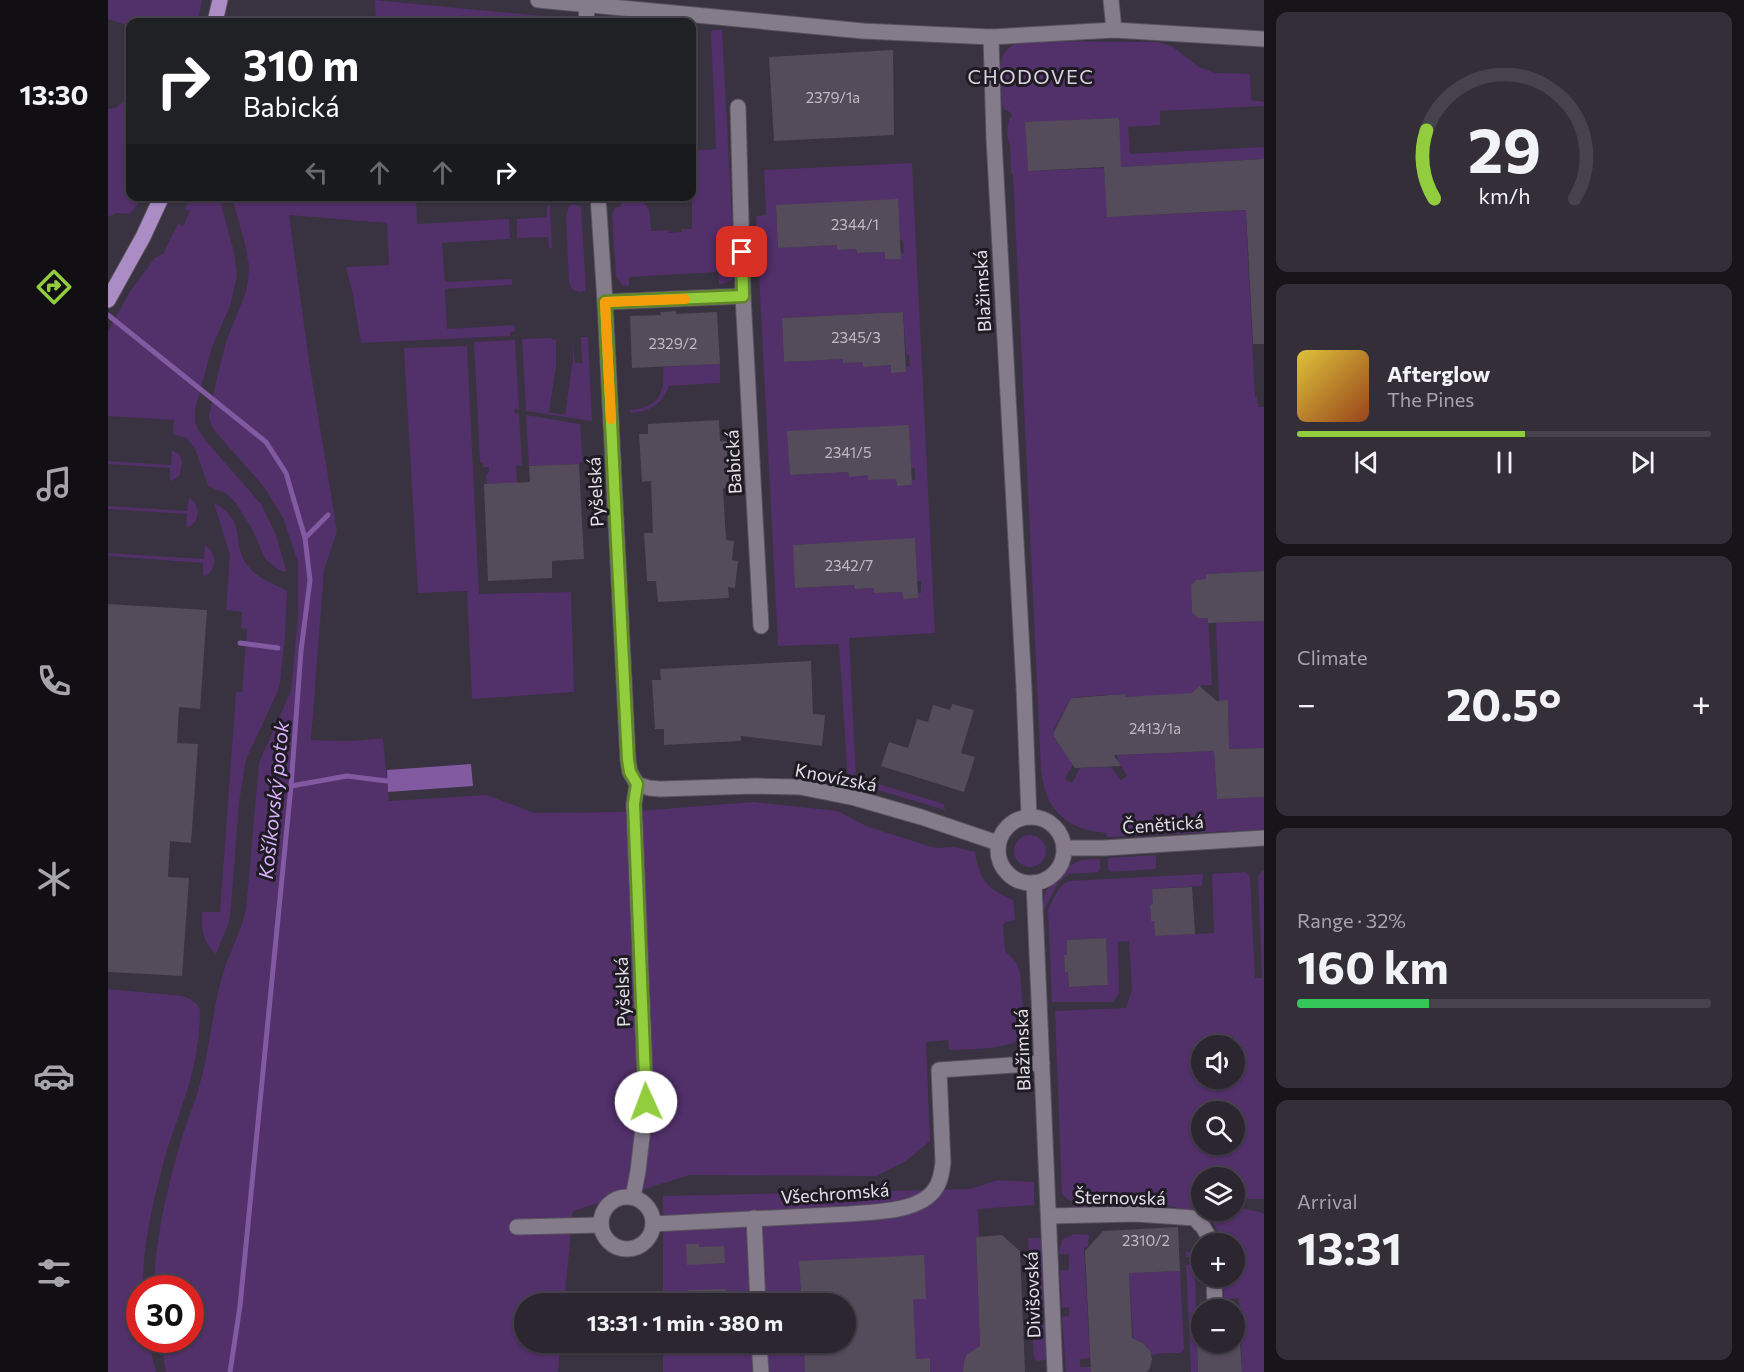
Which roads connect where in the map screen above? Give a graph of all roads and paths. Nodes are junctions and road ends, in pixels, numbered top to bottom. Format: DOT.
graph roads {
  1 [pos="220,0"];
  2 [pos="538,0"];
  3 [pos="1111,0"];
  4 [pos="586,5"];
  5 [pos="216,18"];
  6 [pos="587,18"];
  7 [pos="1114,30"];
  8 [pos="991,37"];
  9 [pos="1264,39"];
  10 [pos="738,107"];
  11 [pos="160,201"];
  12 [pos="598,201"];
  13 [pos="743,296"];
  14 [pos="108,300"];
  15 [pos="605,302"];
  16 [pos="761,626"];
  17 [pos="637,784"];
  18 [pos="1029,817"];
  19 [pos="1264,838"];
  20 [pos="998,843"];
  21 [pos="1064,848"];
  22 [pos="1034,883"];
  23 [pos="1042,1063"];
  24 [pos="633,1197"];
  25 [pos="1049,1216"];
  26 [pos="754,1218"];
  27 [pos="653,1224"];
  28 [pos="601,1225"];
  29 [pos="517,1227"];
  30 [pos="1207,1233"];
  31 [pos="757,1293"];
  32 [pos="760,1353"];
  33 [pos="761,1372"];
  34 [pos="1055,1372"];
  1 -- 5 [label="main road"];
  2 -- 4 [label="street"];
  3 -- 7 [label="street"];
  4 -- 6 [label="street"];
  4 -- 8 [label="street"];
  7 -- 8 [label="street"];
  7 -- 9 [label="street"];
  8 -- 18 [label="street, Blažimská"];
  10 -- 13 [label="street, Babická"];
  11 -- 14 [label="main road"];
  12 -- 15 [label="street, Pyšelská"];
  13 -- 15 [label="street"];
  13 -- 16 [label="street, Babická"];
  15 -- 17 [label="street, Pyšelská"];
  17 -- 20 [label="street, Knovízská"];
  17 -- 24 [label="street, Pyšelská"];
  18 -- 20 [label="street"];
  18 -- 21 [label="street"];
  19 -- 21 [label="street, Čenětická"];
  20 -- 22 [label="street"];
  21 -- 22 [label="street"];
  22 -- 23 [label="street, Blažimská"];
  23 -- 25 [label="street, Blažimská"];
  23 -- 26 [label="street, Všechromská"];
  24 -- 27 [label="street"];
  24 -- 28 [label="street"];
  25 -- 30 [label="street, Šternovská"];
  25 -- 34 [label="street, Divišovská"];
  26 -- 27 [label="street, Všechromská"];
  26 -- 31 [label="street"];
  27 -- 28 [label="street"];
  28 -- 29 [label="street"];
  32 -- 33 [label="street"];
}
